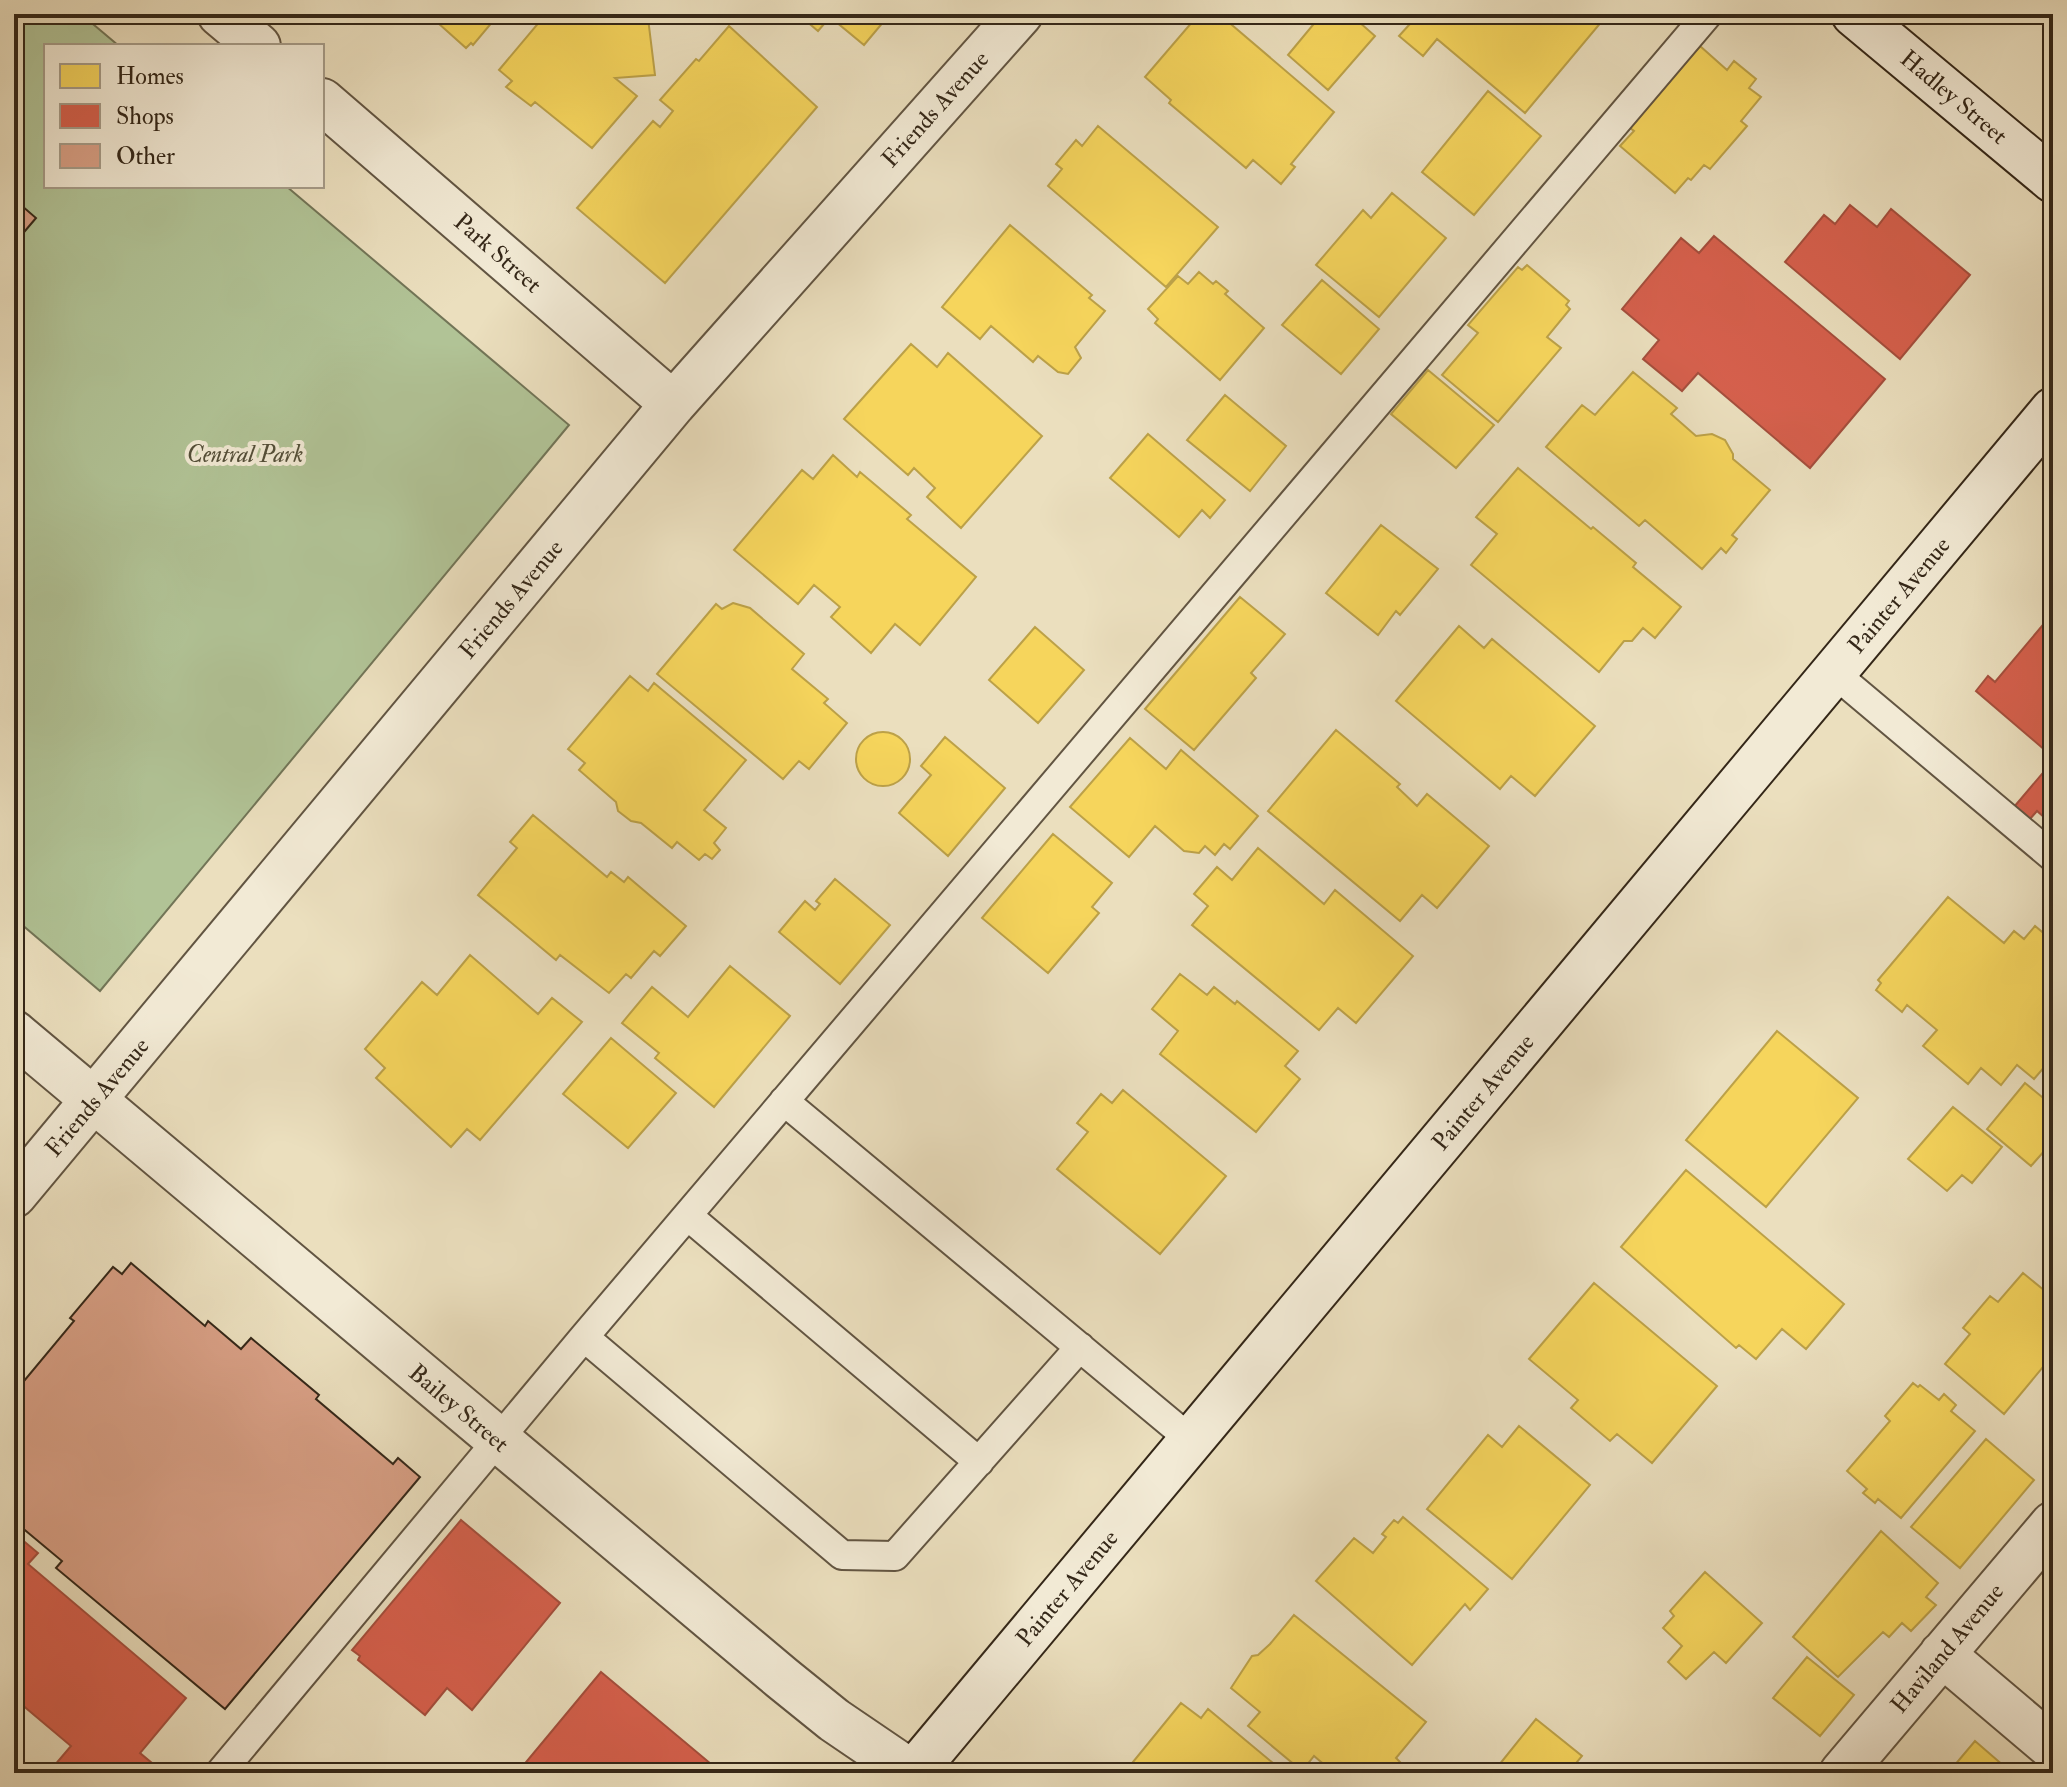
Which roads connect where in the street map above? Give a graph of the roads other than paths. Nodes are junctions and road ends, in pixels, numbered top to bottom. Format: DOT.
graph roads {
  1 [pos="220,14"];
  2 [pos="1708,14"];
  3 [pos="1854,14"];
  4 [pos="1007,18"];
  5 [pos="256,44"];
  6 [pos="324,103"];
  7 [pos="2053,180"];
  8 [pos="673,404"];
  9 [pos="2053,410"];
  10 [pos="1834,673"];
  11 [pos="2053,857"];
  12 [pos="14,1033"];
  13 [pos="95,1100"];
  14 [pos="784,1101"];
  15 [pos="14,1195"];
  16 [pos="688,1216"];
  17 [pos="584,1337"];
  18 [pos="1080,1347"];
  19 [pos="1191,1440"];
  20 [pos="497,1441"];
  21 [pos="979,1462"];
  22 [pos="2053,1524"];
  23 [pos="1942,1654"];
  24 [pos="2053,1748"];
  25 [pos="220,1773"];
  26 [pos="912,1773"];
  27 [pos="1842,1773"];
  1 -- 5 [label="street"];
  2 -- 14 [label="lane"];
  3 -- 7 [label="street, Hadley Street"];
  4 -- 8 [label="street, Friends Avenue"];
  6 -- 8 [label="street, Park Street"];
  8 -- 13 [label="street, Friends Avenue"];
  9 -- 10 [label="street, Painter Avenue"];
  10 -- 11 [label="lane"];
  10 -- 19 [label="street, Painter Avenue"];
  12 -- 13 [label="street, Bailey Street"];
  13 -- 15 [label="street, Friends Avenue"];
  13 -- 20 [label="street, Bailey Street"];
  14 -- 16 [label="lane"];
  14 -- 18 [label="lane"];
  16 -- 17 [label="lane"];
  16 -- 21 [label="lane"];
  17 -- 20 [label="lane"];
  17 -- 21 [label="lane"];
  18 -- 19 [label="lane"];
  18 -- 21 [label="lane"];
  19 -- 26 [label="street, Painter Avenue"];
  20 -- 25 [label="lane"];
  20 -- 26 [label="street, Bailey Street"];
  22 -- 23 [label="street, Haviland Avenue"];
  23 -- 24 [label="street"];
  23 -- 27 [label="street, Haviland Avenue"];
}
